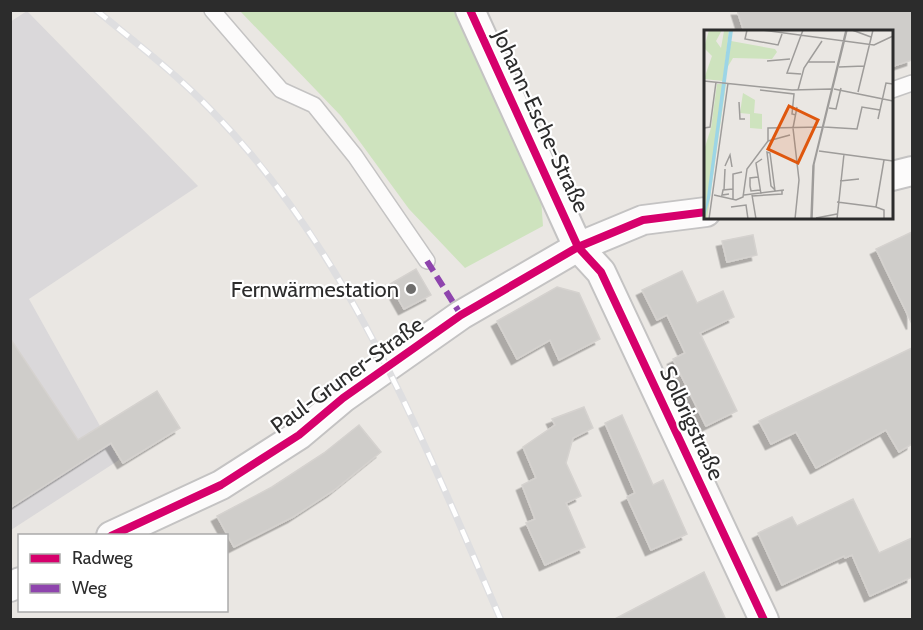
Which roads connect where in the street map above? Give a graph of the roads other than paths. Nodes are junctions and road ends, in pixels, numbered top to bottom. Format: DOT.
graph roads {
  1 [pos="212,10"];
  2 [pos="470,10"];
  3 [pos="912,83"];
  4 [pos="893,89"];
  5 [pos="912,171"];
  6 [pos="893,176"];
  7 [pos="704,212"];
  8 [pos="578,247"];
  9 [pos="427,261"];
  10 [pos="115,534"];
  11 [pos="764,620"];
  1 -- 9 [label="lane"];
  2 -- 8 [label="street, Johann-Esche-Straße"];
  3 -- 4 [label="lane"];
  5 -- 6 [label="street"];
  7 -- 8 [label="street, Paul-Gruner-Straße"];
  8 -- 10 [label="street, Paul-Gruner-Straße"];
  8 -- 11 [label="street, Solbrigstraße"];
}
